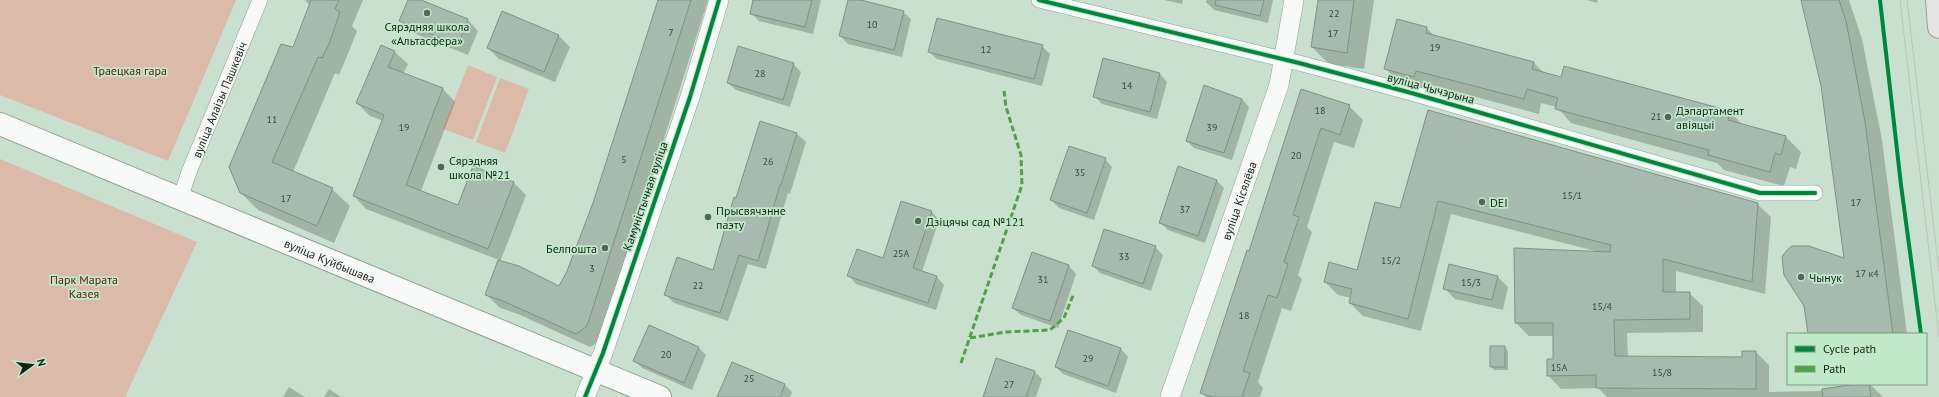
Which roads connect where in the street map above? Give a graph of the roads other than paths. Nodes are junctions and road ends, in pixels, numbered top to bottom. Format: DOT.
graph roads {
  1 [pos="260,0"];
  2 [pos="719,0"];
  3 [pos="1039,0"];
  4 [pos="1294,0"];
  5 [pos="1937,0"];
  6 [pos="1939,27"];
  7 [pos="1285,60"];
  8 [pos="0,124"];
  9 [pos="1815,193"];
  10 [pos="180,199"];
  11 [pos="597,371"];
  12 [pos="585,397"];
  13 [pos="660,397"];
  14 [pos="1170,397"];
  1 -- 10 [label="street, вуліца Алаізы Пашкевіч"];
  2 -- 11 [label="street, Камуністычная вуліца"];
  3 -- 7 [label="street, вуліца Чычэрына"];
  4 -- 7 [label="street, вуліца Кісялёва"];
  5 -- 6 [label="main road"];
  7 -- 9 [label="street, вуліца Чычэрына"];
  7 -- 14 [label="street, вуліца Кісялёва"];
  8 -- 10 [label="main road, вуліца Куйбышава"];
  10 -- 11 [label="main road, вуліца Куйбышава"];
  11 -- 12 [label="street, Камуністычная вуліца"];
  11 -- 13 [label="main road, вуліца Куйбышава"];
}
